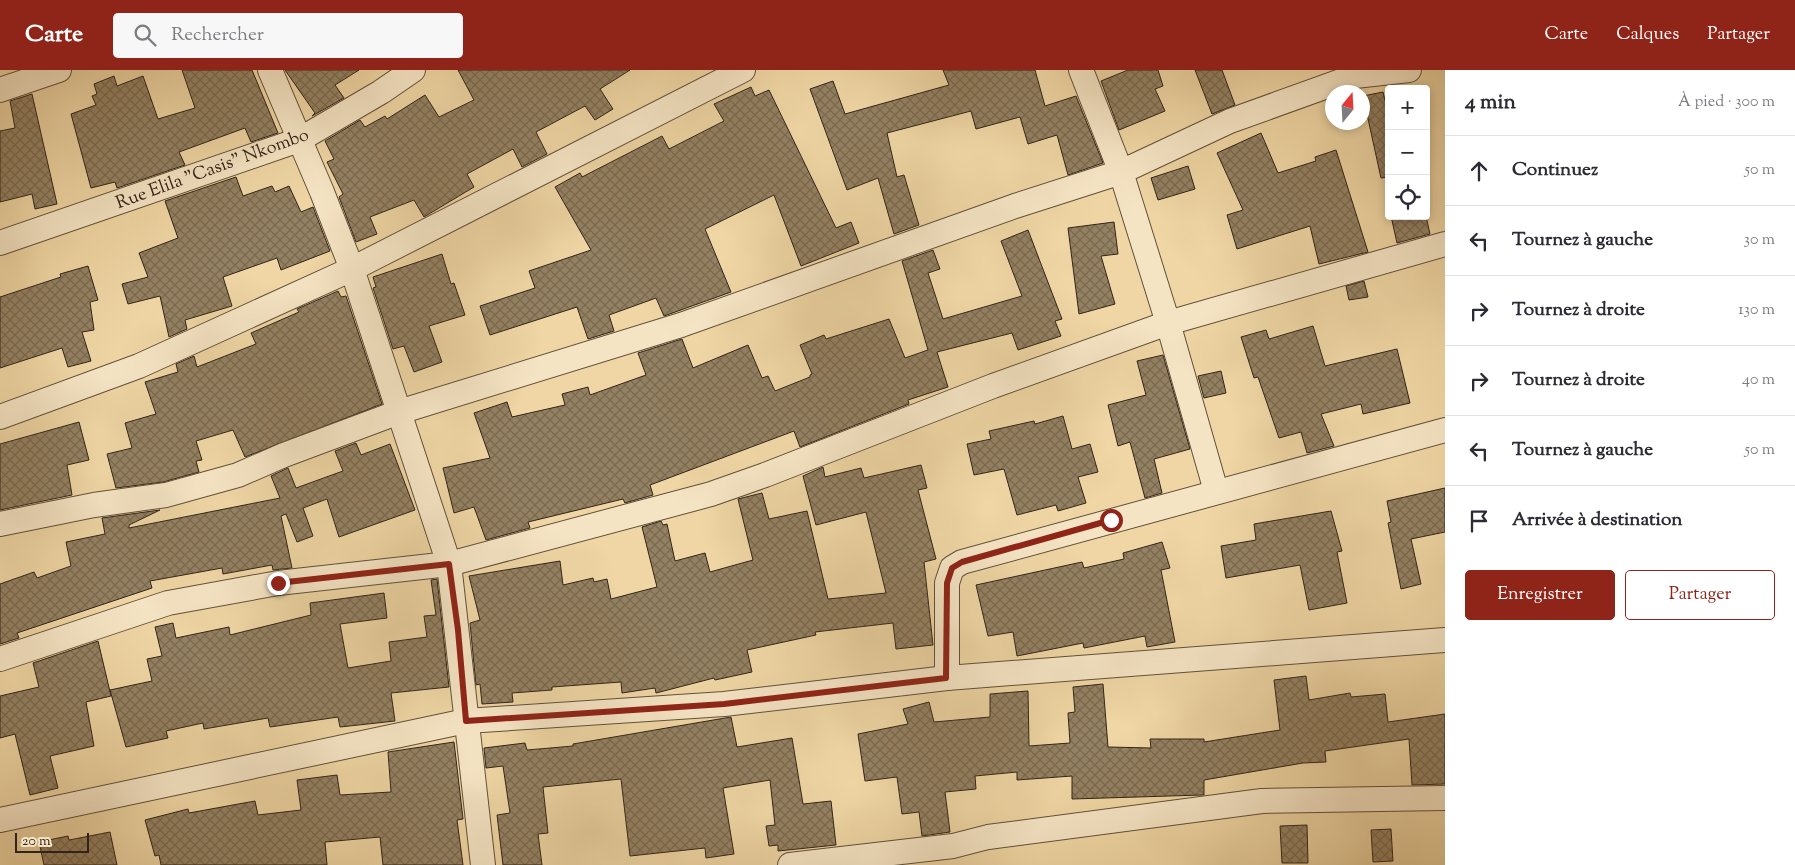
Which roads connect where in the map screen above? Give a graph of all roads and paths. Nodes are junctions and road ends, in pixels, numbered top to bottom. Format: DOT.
graph roads {
  1 [pos="60,70"];
  2 [pos="270,70"];
  3 [pos="413,70"];
  4 [pos="743,70"];
  5 [pos="1081,70"];
  6 [pos="1409,70"];
  7 [pos="0,90"];
  8 [pos="299,140"];
  9 [pos="1121,172"];
  10 [pos="0,243"];
  11 [pos="1445,244"];
  12 [pos="352,269"];
  13 [pos="1168,323"];
  14 [pos="399,412"];
  15 [pos="0,417"];
  16 [pos="1445,430"];
  17 [pos="1216,491"];
  18 [pos="0,524"];
  19 [pos="449,564"];
  20 [pos="1445,640"];
  21 [pos="0,659"];
  22 [pos="946,678"];
  23 [pos="466,721"];
  24 [pos="1445,798"];
  25 [pos="0,820"];
  26 [pos="483,865"];
  27 [pos="790,865"];
  1 -- 7 [label="street"];
  2 -- 8 [label="street"];
  3 -- 8 [label="street, Rue Elila \"Casis\" Nkombo"];
  4 -- 12 [label="street"];
  5 -- 9 [label="street"];
  6 -- 9 [label="street"];
  8 -- 10 [label="street, Rue Elila \"Casis\" Nkombo"];
  8 -- 12 [label="street"];
  9 -- 13 [label="street"];
  9 -- 14 [label="street"];
  11 -- 13 [label="street"];
  12 -- 14 [label="street"];
  12 -- 15 [label="street"];
  13 -- 17 [label="street"];
  13 -- 19 [label="street"];
  14 -- 18 [label="street"];
  14 -- 19 [label="street"];
  16 -- 17 [label="street"];
  17 -- 22 [label="street"];
  19 -- 21 [label="street"];
  19 -- 23 [label="street"];
  20 -- 22 [label="street"];
  22 -- 23 [label="street"];
  23 -- 25 [label="street"];
  23 -- 26 [label="street"];
  24 -- 27 [label="street"];
}
